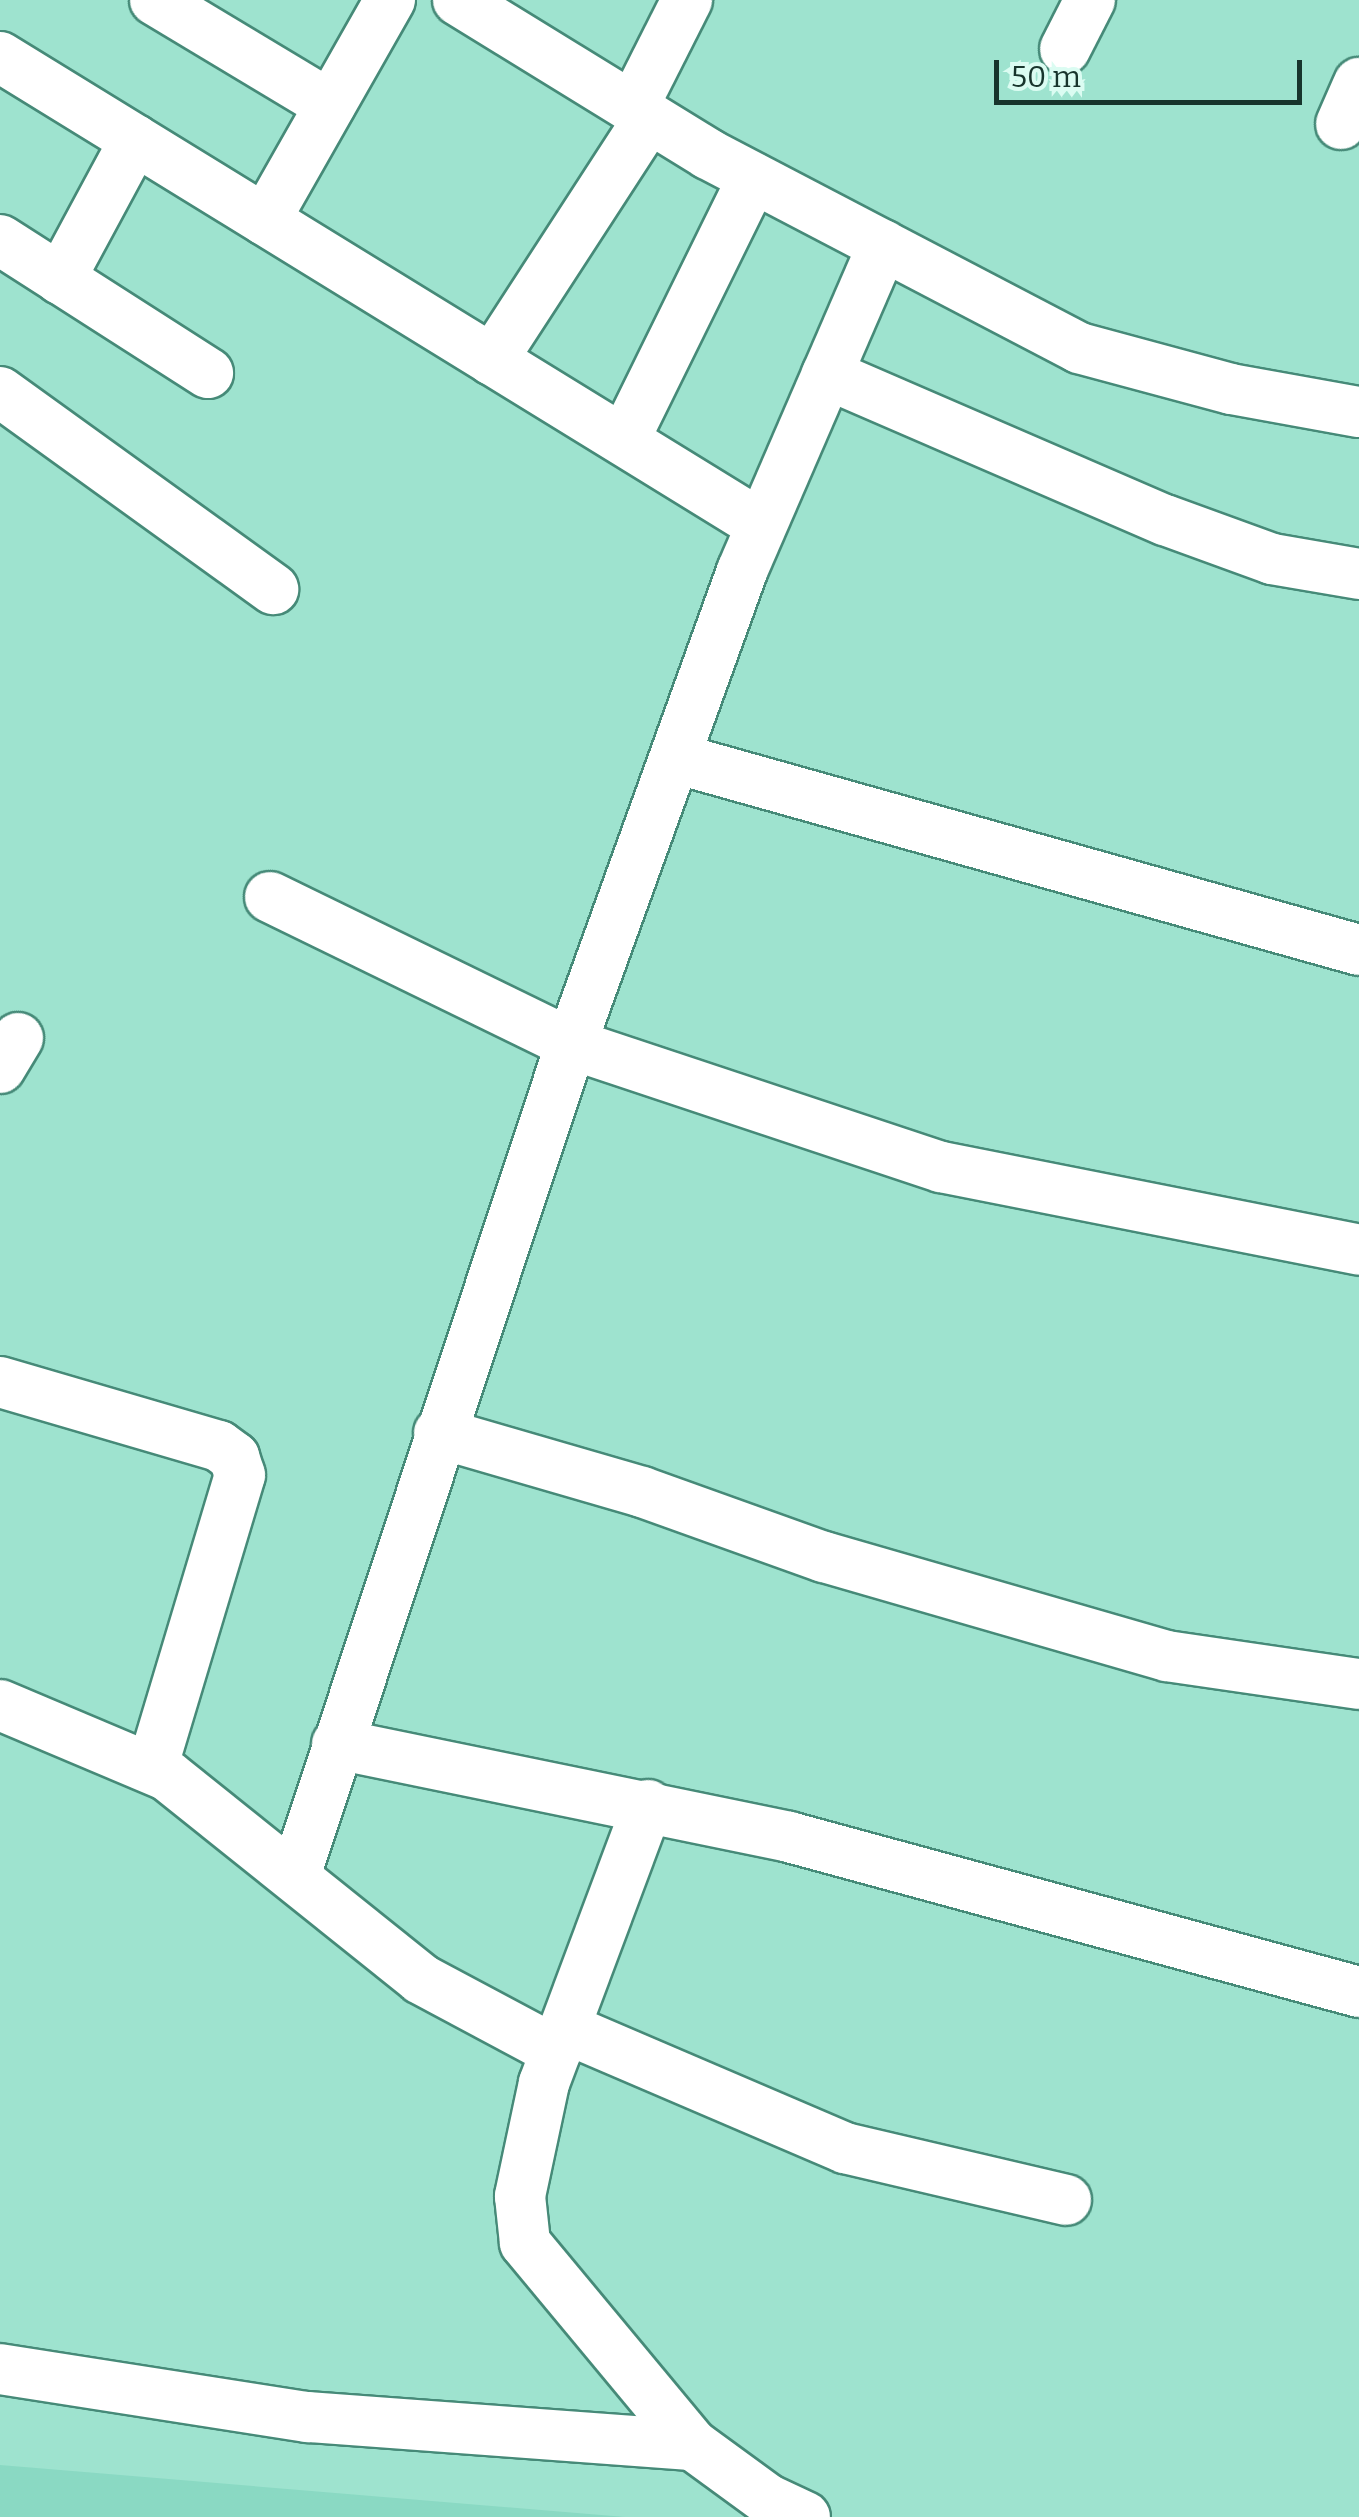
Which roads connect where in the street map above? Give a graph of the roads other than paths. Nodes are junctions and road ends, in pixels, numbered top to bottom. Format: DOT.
graph roads {
  1 [pos="390,0"];
  2 [pos="458,0"];
  3 [pos="688,0"];
  4 [pos="1090,0"];
  5 [pos="170,4"];
  6 [pos="1065,49"];
  7 [pos="0,57"];
  8 [pos="330,104"];
  9 [pos="641,112"];
  10 [pos="135,140"];
  11 [pos="754,178"];
  12 [pos="265,220"];
  13 [pos="0,240"];
  14 [pos="883,245"];
  15 [pos="60,279"];
  16 [pos="492,360"];
  17 [pos="208,373"];
  18 [pos="827,374"];
  19 [pos="0,392"];
  20 [pos="1359,412"];
  21 [pos="624,440"];
  22 [pos="762,525"];
  23 [pos="1359,574"];
  24 [pos="273,589"];
  25 [pos="675,758"];
  26 [pos="270,897"];
  27 [pos="1359,950"];
  28 [pos="570,1044"];
  29 [pos="1359,1250"];
  30 [pos="0,1382"];
  31 [pos="438,1432"];
  32 [pos="1359,1684"];
  33 [pos="0,1705"];
  34 [pos="337,1744"];
  35 [pos="152,1768"];
  36 [pos="648,1804"];
  37 [pos="296,1876"];
  38 [pos="1359,1992"];
  39 [pos="560,2040"];
  40 [pos="1066,2200"];
  41 [pos="0,2369"];
  42 [pos="692,2445"];
  43 [pos="805,2517"];
  1 -- 8 [label="street"];
  2 -- 9 [label="street"];
  3 -- 9 [label="street"];
  4 -- 6 [label="street"];
  5 -- 8 [label="street"];
  7 -- 10 [label="street"];
  8 -- 12 [label="street"];
  9 -- 11 [label="street"];
  9 -- 16 [label="street"];
  10 -- 12 [label="street"];
  10 -- 15 [label="street"];
  11 -- 14 [label="street"];
  11 -- 21 [label="street"];
  12 -- 16 [label="street"];
  13 -- 15 [label="street"];
  14 -- 18 [label="street"];
  14 -- 20 [label="street"];
  15 -- 17 [label="street"];
  16 -- 21 [label="street"];
  18 -- 22 [label="street"];
  18 -- 23 [label="street"];
  19 -- 24 [label="street"];
  21 -- 22 [label="street"];
  22 -- 25 [label="street"];
  25 -- 27 [label="street"];
  25 -- 28 [label="street"];
  26 -- 28 [label="street"];
  28 -- 29 [label="street"];
  28 -- 31 [label="street"];
  30 -- 35 [label="street"];
  31 -- 32 [label="street"];
  31 -- 34 [label="street"];
  33 -- 35 [label="street"];
  34 -- 36 [label="street"];
  34 -- 37 [label="street"];
  35 -- 37 [label="street"];
  36 -- 38 [label="street"];
  36 -- 39 [label="street"];
  37 -- 39 [label="street"];
  39 -- 40 [label="street"];
  39 -- 42 [label="street"];
  41 -- 42 [label="street"];
  42 -- 43 [label="street"];
}
